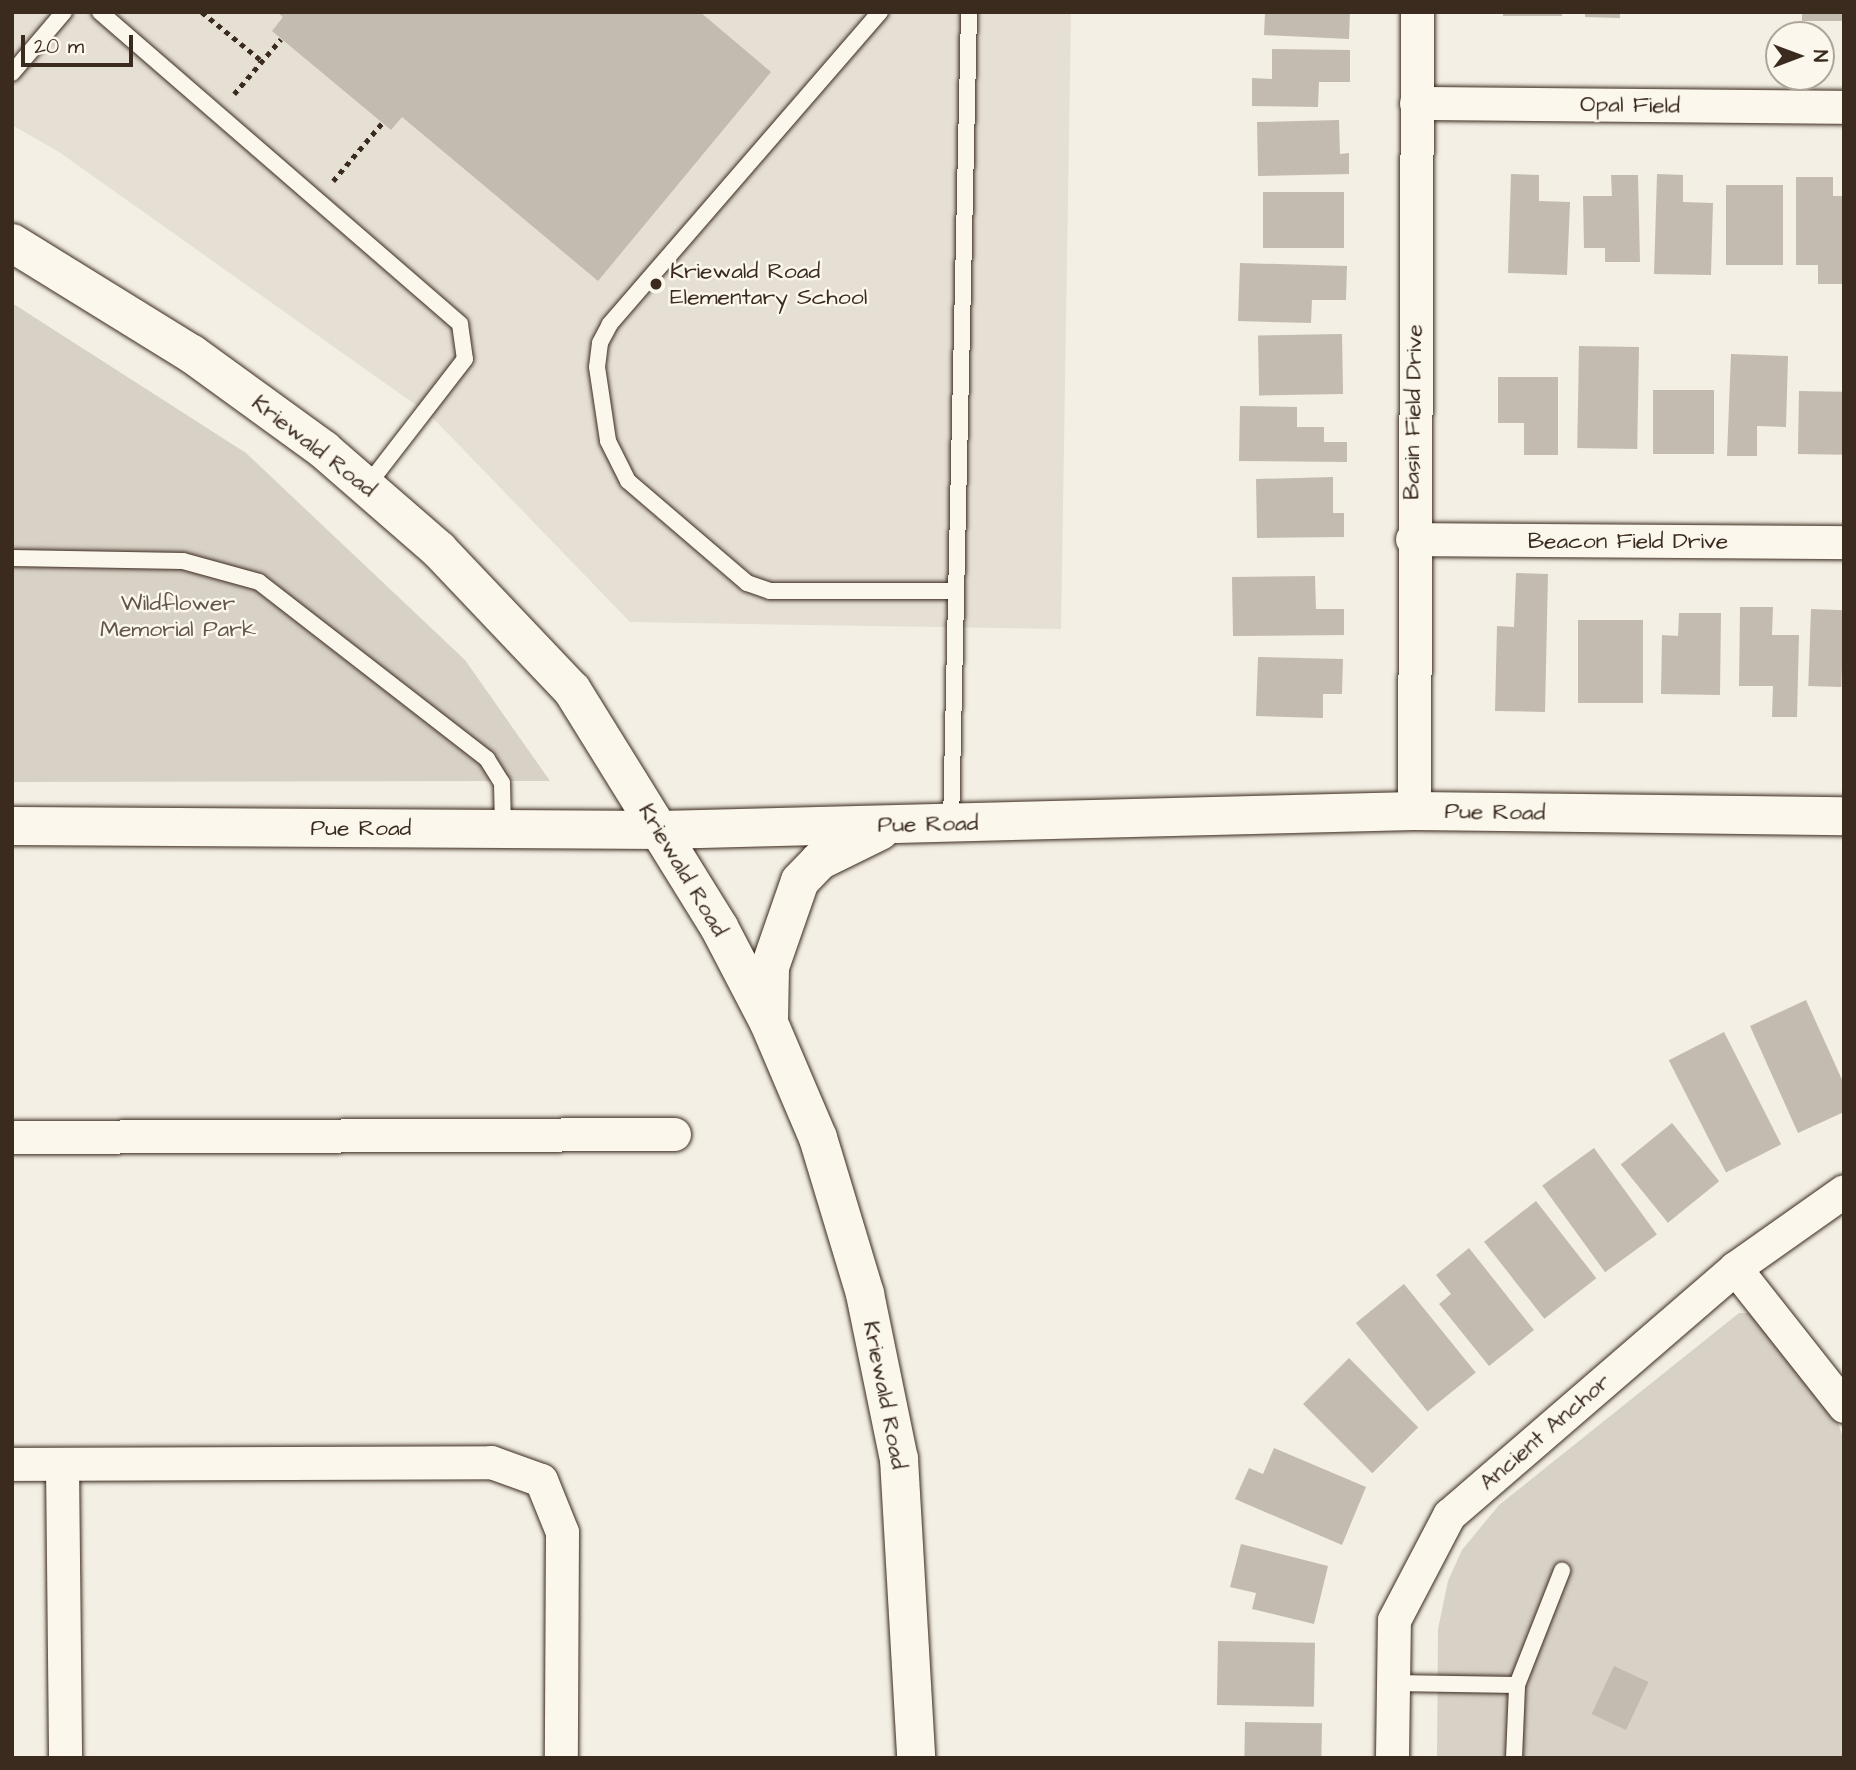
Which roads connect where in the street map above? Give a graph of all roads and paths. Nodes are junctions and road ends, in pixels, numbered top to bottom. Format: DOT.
graph roads {
  1 [pos="64,12"];
  2 [pos="100,12"];
  3 [pos="202,12"];
  4 [pos="880,12"];
  5 [pos="969,12"];
  6 [pos="1417,12"];
  7 [pos="281,38"];
  8 [pos="262,61"];
  9 [pos="12,73"];
  10 [pos="1416,103"];
  11 [pos="1844,107"];
  12 [pos="218,114"];
  13 [pos="382,122"];
  14 [pos="317,201"];
  15 [pos="12,243"];
  16 [pos="367,486"];
  17 [pos="1412,539"];
  18 [pos="1844,542"];
  19 [pos="12,558"];
  20 [pos="956,591"];
  21 [pos="1414,811"];
  22 [pos="1844,816"];
  23 [pos="951,824"];
  24 [pos="12,826"];
  25 [pos="890,826"];
  26 [pos="503,828"];
  27 [pos="661,830"];
  28 [pos="769,1023"];
  29 [pos="674,1134"];
  30 [pos="12,1137"];
  31 [pos="1844,1191"];
  32 [pos="1735,1268"];
  33 [pos="1844,1406"];
  34 [pos="12,1464"];
  35 [pos="62,1464"];
  36 [pos="1562,1571"];
  37 [pos="1393,1683"];
  38 [pos="1517,1685"];
  39 [pos="65,1758"];
  40 [pos="561,1758"];
  41 [pos="916,1758"];
  42 [pos="1392,1758"];
  43 [pos="1514,1758"];
  1 -- 9 [label="lane"];
  2 -- 12 [label="lane"];
  3 -- 8 [label="path"];
  4 -- 20 [label="lane"];
  5 -- 20 [label="lane"];
  6 -- 10 [label="street, Basin Field Drive"];
  7 -- 8 [label="path"];
  8 -- 12 [label="path"];
  10 -- 11 [label="street, Opal Field"];
  10 -- 17 [label="street, Basin Field Drive"];
  12 -- 14 [label="lane"];
  13 -- 14 [label="path"];
  14 -- 16 [label="lane"];
  15 -- 16 [label="street, Kriewald Road"];
  16 -- 27 [label="street, Kriewald Road"];
  17 -- 18 [label="street, Beacon Field Drive"];
  17 -- 21 [label="street, Basin Field Drive"];
  19 -- 26 [label="lane"];
  20 -- 23 [label="lane"];
  21 -- 22 [label="street, Pue Road"];
  21 -- 23 [label="street, Pue Road"];
  23 -- 25 [label="street, Pue Road"];
  24 -- 26 [label="street, Pue Road"];
  25 -- 27 [label="street, Pue Road"];
  25 -- 28 [label="street"];
  26 -- 27 [label="street, Pue Road"];
  27 -- 28 [label="street, Kriewald Road"];
  28 -- 41 [label="street, Kriewald Road"];
  29 -- 30 [label="street"];
  31 -- 32 [label="street, Ancient Anchor"];
  32 -- 33 [label="street"];
  32 -- 37 [label="street, Ancient Anchor"];
  34 -- 35 [label="street"];
  35 -- 39 [label="street"];
  35 -- 40 [label="street"];
  36 -- 38 [label="lane"];
  37 -- 38 [label="lane"];
  37 -- 42 [label="street, Ancient Anchor"];
  38 -- 43 [label="lane"];
}
